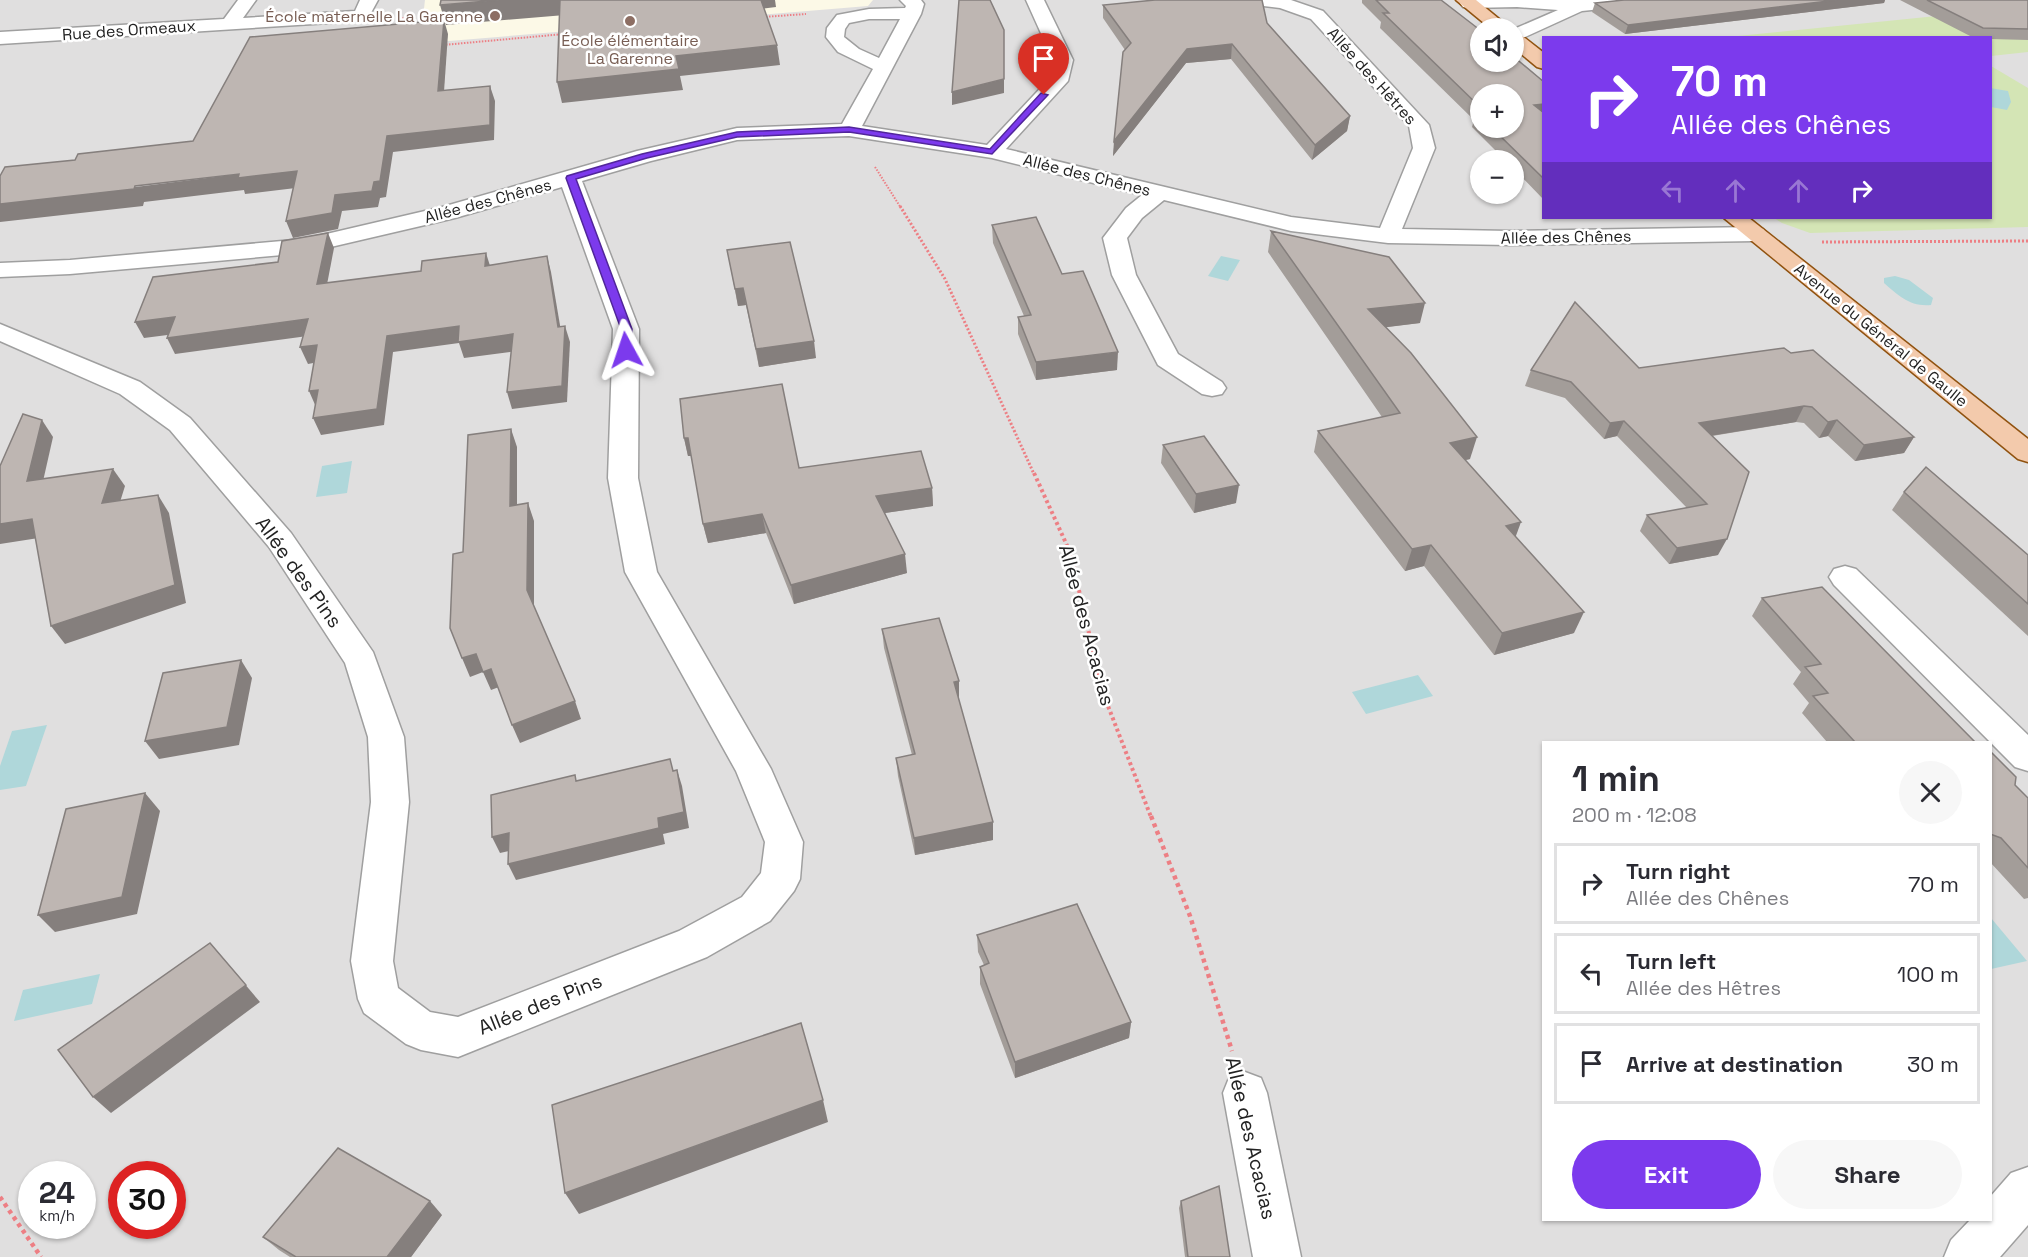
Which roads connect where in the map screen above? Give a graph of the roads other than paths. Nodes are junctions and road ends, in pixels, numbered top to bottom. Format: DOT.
graph roads {
  1 [pos="247,0"];
  2 [pos="1035,0"];
  3 [pos="1252,0"];
  4 [pos="1640,0"];
  5 [pos="1467,1"];
  6 [pos="1582,6"];
  7 [pos="910,7"];
  8 [pos="365,8"];
  9 [pos="1488,18"];
  10 [pos="229,24"];
  11 [pos="1524,32"];
  12 [pos="0,38"];
  13 [pos="1524,46"];
  14 [pos="1542,61"];
  15 [pos="883,66"];
  16 [pos="849,130"];
  17 [pos="992,152"];
  18 [pos="570,178"];
  19 [pos="1160,192"];
  20 [pos="1736,219"];
  21 [pos="1755,234"];
  22 [pos="1388,236"];
  23 [pos="0,270"];
  24 [pos="0,332"];
  25 [pos="1212,388"];
  26 [pos="2028,453"];
  27 [pos="1845,576"];
  28 [pos="2028,757"];
  29 [pos="1245,1093"];
  30 [pos="2028,1190"];
  31 [pos="1277,1257"];
  32 [pos="1968,1257"];
  1 -- 10 [label="street"];
  2 -- 17 [label="street"];
  3 -- 22 [label="street, Allée des Hêtres"];
  4 -- 6 [label="street"];
  5 -- 6 [label="street"];
  5 -- 9 [label="main road"];
  6 -- 11 [label="street"];
  7 -- 15 [label="street"];
  7 -- 15 [label="street"];
  8 -- 10 [label="street, Rue des Ormeaux"];
  10 -- 12 [label="street, Rue des Ormeaux"];
  13 -- 14 [label="main road"];
  15 -- 16 [label="street"];
  16 -- 17 [label="street, Allée des Chênes"];
  16 -- 18 [label="street, Allée des Chênes"];
  17 -- 19 [label="street, Allée des Chênes"];
  18 -- 23 [label="street, Allée des Chênes"];
  18 -- 24 [label="street, Allée des Pins"];
  19 -- 22 [label="street, Allée des Chênes"];
  19 -- 25 [label="street"];
  20 -- 21 [label="main road, Avenue du Général de Gaulle"];
  21 -- 22 [label="street, Allée des Chênes"];
  21 -- 26 [label="main road, Avenue du Général de Gaulle"];
  27 -- 28 [label="street"];
  29 -- 31 [label="street, Allée des Acacias"];
  30 -- 32 [label="street"];
}
